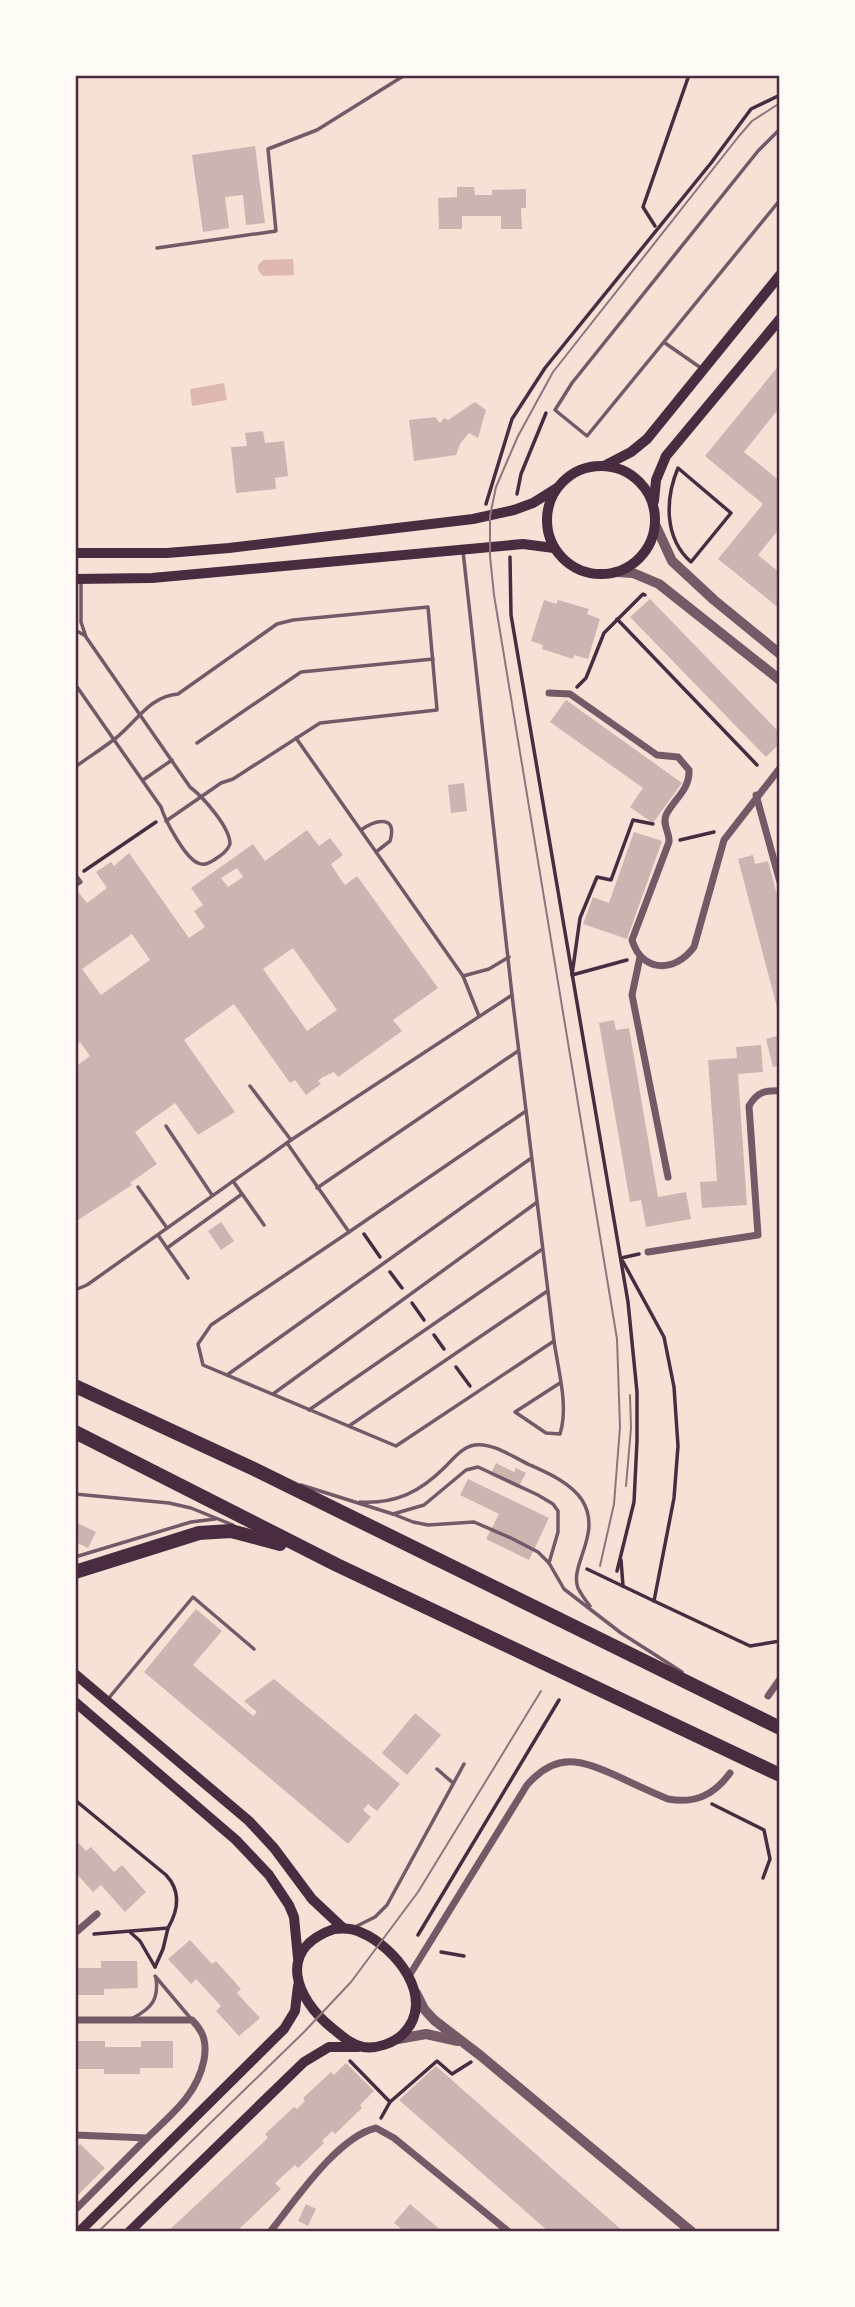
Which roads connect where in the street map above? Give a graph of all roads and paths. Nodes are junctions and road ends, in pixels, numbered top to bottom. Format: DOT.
graph roads {
  1 [pos="405,75"];
  2 [pos="690,75"];
  3 [pos="780,96"];
  4 [pos="780,129"];
  5 [pos="780,200"];
  6 [pos="655,226"];
  7 [pos="157,248"];
  8 [pos="780,275"];
  9 [pos="780,319"];
  10 [pos="665,343"];
  11 [pos="702,369"];
  12 [pos="604,466"];
  13 [pos="557,488"];
  14 [pos="711,496"];
  15 [pos="485,506"];
  16 [pos="655,511"];
  17 [pos="655,524"];
  18 [pos="554,548"];
  19 [pos="463,550"];
  20 [pos="75,553"];
  21 [pos="510,555"];
  22 [pos="616,572"];
  23 [pos="78,579"];
  24 [pos="643,594"];
  25 [pos="617,619"];
  26 [pos="75,630"];
  27 [pos="86,636"];
  28 [pos="780,654"];
  29 [pos="433,659"];
  30 [pos="586,678"];
  31 [pos="780,680"];
  32 [pos="75,684"];
  33 [pos="549,692"];
  34 [pos="139,714"];
  35 [pos="296,738"];
  36 [pos="114,740"];
  37 [pos="197,743"];
  38 [pos="172,760"];
  39 [pos="757,765"];
  40 [pos="75,767"];
  41 [pos="780,768"];
  42 [pos="143,780"];
  43 [pos="202,796"];
  44 [pos="756,796"];
  45 [pos="166,821"];
  46 [pos="664,826"];
  47 [pos="733,828"];
  48 [pos="360,830"];
  49 [pos="669,842"];
  50 [pos="376,852"];
  51 [pos="76,875"];
  52 [pos="780,882"];
  53 [pos="75,886"];
  54 [pos="509,957"];
  55 [pos="640,957"];
  56 [pos="572,975"];
  57 [pos="463,976"];
  58 [pos="512,995"];
  59 [pos="479,1016"];
  60 [pos="519,1051"];
  61 [pos="250,1086"];
  62 [pos="780,1091"];
  63 [pos="526,1111"];
  64 [pos="166,1126"];
  65 [pos="289,1142"];
  66 [pos="531,1158"];
  67 [pos="668,1177"];
  68 [pos="233,1181"];
  69 [pos="138,1187"];
  70 [pos="317,1188"];
  71 [pos="243,1194"];
  72 [pos="212,1195"];
  73 [pos="536,1203"];
  74 [pos="264,1225"];
  75 [pos="166,1228"];
  76 [pos="349,1233"];
  77 [pos="158,1235"];
  78 [pos="167,1248"];
  79 [pos="541,1250"];
  80 [pos="648,1252"];
  81 [pos="621,1258"];
  82 [pos="188,1278"];
  83 [pos="75,1290"];
  84 [pos="547,1292"];
  85 [pos="554,1341"];
  86 [pos="228,1375"];
  87 [pos="560,1383"];
  88 [pos="75,1386"];
  89 [pos="273,1394"];
  90 [pos="309,1410"];
  91 [pos="349,1426"];
  92 [pos="75,1432"];
  93 [pos="256,1470"];
  94 [pos="75,1494"];
  95 [pos="355,1502"];
  96 [pos="393,1514"];
  97 [pos="218,1519"];
  98 [pos="266,1539"];
  99 [pos="75,1557"];
  100 [pos="620,1558"];
  101 [pos="549,1563"];
  102 [pos="337,1565"];
  103 [pos="580,1566"];
  104 [pos="75,1572"];
  105 [pos="617,1572"];
  106 [pos="623,1586"];
  107 [pos="654,1601"];
  108 [pos="591,1608"];
  109 [pos="780,1641"];
  110 [pos="254,1649"];
  111 [pos="75,1674"];
  112 [pos="780,1679"];
  113 [pos="768,1696"];
  114 [pos="107,1700"];
  115 [pos="559,1700"];
  116 [pos="75,1702"];
  117 [pos="726,1702"];
  118 [pos="780,1728"];
  119 [pos="464,1764"];
  120 [pos="437,1769"];
  121 [pos="730,1773"];
  122 [pos="780,1775"];
  123 [pos="453,1783"];
  124 [pos="701,1798"];
  125 [pos="75,1800"];
  126 [pos="763,1878"];
  127 [pos="97,1914"];
  128 [pos="168,1928"];
  129 [pos="77,1929"];
  130 [pos="347,1929"];
  131 [pos="130,1932"];
  132 [pos="417,1936"];
  133 [pos="441,1952"];
  134 [pos="464,1956"];
  135 [pos="298,1965"];
  136 [pos="155,1967"];
  137 [pos="155,1976"];
  138 [pos="409,1976"];
  139 [pos="298,1984"];
  140 [pos="416,1992"];
  141 [pos="132,2019"];
  142 [pos="75,2020"];
  143 [pos="192,2020"];
  144 [pos="396,2039"];
  145 [pos="462,2042"];
  146 [pos="338,2046"];
  147 [pos="364,2047"];
  148 [pos="481,2056"];
  149 [pos="390,2102"];
  150 [pos="376,2128"];
  151 [pos="75,2135"];
  152 [pos="147,2138"];
  153 [pos="75,2210"];
  154 [pos="689,2230"];
  155 [pos="79,2232"];
  156 [pos="129,2232"];
  157 [pos="270,2232"];
  158 [pos="509,2232"];
  159 [pos="698,2232"];
  1 -- 7 [label="lane"];
  2 -- 6 [label="path"];
  3 -- 15 [label="path"];
  4 -- 10 [label="lane"];
  5 -- 10 [label="lane"];
  8 -- 11 [label="main road"];
  9 -- 16 [label="main road"];
  10 -- 11 [label="lane"];
  11 -- 12 [label="main road"];
  12 -- 13 [label="main road"];
  12 -- 16 [label="main road"];
  13 -- 18 [label="main road"];
  13 -- 20 [label="main road"];
  14 -- 14 [label="path"];
  16 -- 17 [label="main road"];
  17 -- 22 [label="main road"];
  17 -- 28 [label="street"];
  18 -- 19 [label="main road"];
  18 -- 22 [label="main road"];
  19 -- 23 [label="main road"];
  19 -- 54 [label="lane"];
  21 -- 56 [label="path"];
  22 -- 31 [label="street"];
  23 -- 27 [label="lane"];
  24 -- 25 [label="path"];
  25 -- 30 [label="path"];
  25 -- 39 [label="path"];
  26 -- 27 [label="lane"];
  27 -- 34 [label="lane"];
  29 -- 34 [label="lane"];
  29 -- 35 [label="lane"];
  29 -- 37 [label="lane"];
  32 -- 36 [label="lane"];
  33 -- 46 [label="street"];
  34 -- 36 [label="lane"];
  34 -- 38 [label="lane"];
  35 -- 43 [label="lane"];
  35 -- 48 [label="lane"];
  36 -- 40 [label="lane"];
  36 -- 42 [label="lane"];
  38 -- 42 [label="lane"];
  38 -- 43 [label="lane"];
  41 -- 44 [label="street"];
  42 -- 45 [label="lane"];
  43 -- 45 [label="lane"];
  43 -- 45 [label="lane"];
  44 -- 47 [label="street"];
  44 -- 52 [label="street"];
  45 -- 51 [label="path"];
  46 -- 49 [label="street"];
  46 -- 56 [label="path"];
  47 -- 49 [label="path"];
  47 -- 55 [label="street"];
  48 -- 50 [label="lane"];
  48 -- 50 [label="lane"];
  49 -- 55 [label="street"];
  50 -- 57 [label="lane"];
  51 -- 53 [label="lane"];
  54 -- 57 [label="lane"];
  54 -- 58 [label="lane"];
  55 -- 56 [label="path"];
  55 -- 67 [label="street"];
  56 -- 81 [label="path"];
  57 -- 59 [label="lane"];
  58 -- 59 [label="lane"];
  58 -- 60 [label="lane"];
  59 -- 65 [label="lane"];
  60 -- 63 [label="lane"];
  60 -- 70 [label="lane"];
  61 -- 65 [label="lane"];
  62 -- 80 [label="street"];
  63 -- 66 [label="lane"];
  63 -- 76 [label="lane"];
  64 -- 72 [label="lane"];
  65 -- 68 [label="lane"];
  65 -- 70 [label="lane"];
  66 -- 73 [label="lane"];
  66 -- 86 [label="lane"];
  68 -- 71 [label="lane"];
  68 -- 72 [label="lane"];
  69 -- 75 [label="lane"];
  70 -- 76 [label="lane"];
  71 -- 74 [label="lane"];
  71 -- 78 [label="lane"];
  72 -- 75 [label="lane"];
  73 -- 79 [label="lane"];
  73 -- 89 [label="lane"];
  75 -- 77 [label="lane"];
  76 -- 86 [label="lane"];
  77 -- 78 [label="lane"];
  77 -- 83 [label="lane"];
  78 -- 82 [label="lane"];
  79 -- 84 [label="lane"];
  79 -- 90 [label="lane"];
  80 -- 81 [label="path"];
  81 -- 100 [label="path"];
  81 -- 107 [label="path"];
  84 -- 85 [label="lane"];
  84 -- 91 [label="lane"];
  85 -- 87 [label="lane"];
  85 -- 91 [label="lane"];
  86 -- 89 [label="lane"];
  87 -- 87 [label="lane"];
  88 -- 93 [label="highway"];
  89 -- 90 [label="lane"];
  90 -- 91 [label="lane"];
  92 -- 102 [label="highway"];
  93 -- 95 [label="lane"];
  93 -- 117 [label="highway"];
  94 -- 97 [label="lane"];
  95 -- 96 [label="lane"];
  95 -- 103 [label="lane"];
  96 -- 101 [label="lane"];
  96 -- 101 [label="lane"];
  97 -- 98 [label="lane"];
  97 -- 99 [label="lane"];
  98 -- 102 [label="highway"];
  98 -- 104 [label="highway"];
  100 -- 105 [label="path"];
  100 -- 106 [label="path"];
  101 -- 108 [label="lane"];
  102 -- 122 [label="highway"];
  103 -- 106 [label="path"];
  103 -- 108 [label="lane"];
  106 -- 107 [label="path"];
  107 -- 109 [label="path"];
  108 -- 117 [label="lane"];
  110 -- 114 [label="lane"];
  111 -- 114 [label="main road"];
  112 -- 113 [label="street"];
  114 -- 130 [label="main road"];
  115 -- 132 [label="path"];
  116 -- 135 [label="main road"];
  117 -- 118 [label="highway"];
  119 -- 123 [label="lane"];
  120 -- 123 [label="lane"];
  121 -- 124 [label="street"];
  123 -- 130 [label="lane"];
  124 -- 126 [label="path"];
  124 -- 138 [label="street"];
  125 -- 128 [label="path"];
  127 -- 129 [label="street"];
  128 -- 131 [label="path"];
  128 -- 136 [label="path"];
  129 -- 131 [label="path"];
  130 -- 135 [label="main road"];
  130 -- 138 [label="main road"];
  131 -- 136 [label="path"];
  133 -- 134 [label="path"];
  135 -- 139 [label="main road"];
  136 -- 137 [label="path"];
  137 -- 141 [label="lane"];
  137 -- 143 [label="lane"];
  138 -- 140 [label="main road"];
  139 -- 147 [label="main road"];
  139 -- 155 [label="main road"];
  140 -- 144 [label="main road"];
  140 -- 145 [label="street"];
  141 -- 142 [label="street"];
  141 -- 143 [label="street"];
  143 -- 152 [label="street"];
  144 -- 145 [label="street"];
  144 -- 147 [label="main road"];
  145 -- 148 [label="street"];
  146 -- 147 [label="main road"];
  146 -- 149 [label="path"];
  146 -- 156 [label="main road"];
  148 -- 149 [label="path"];
  148 -- 154 [label="street"];
  149 -- 150 [label="path"];
  150 -- 157 [label="street"];
  150 -- 158 [label="street"];
  151 -- 152 [label="street"];
  152 -- 153 [label="street"];
  154 -- 159 [label="street"];
}
